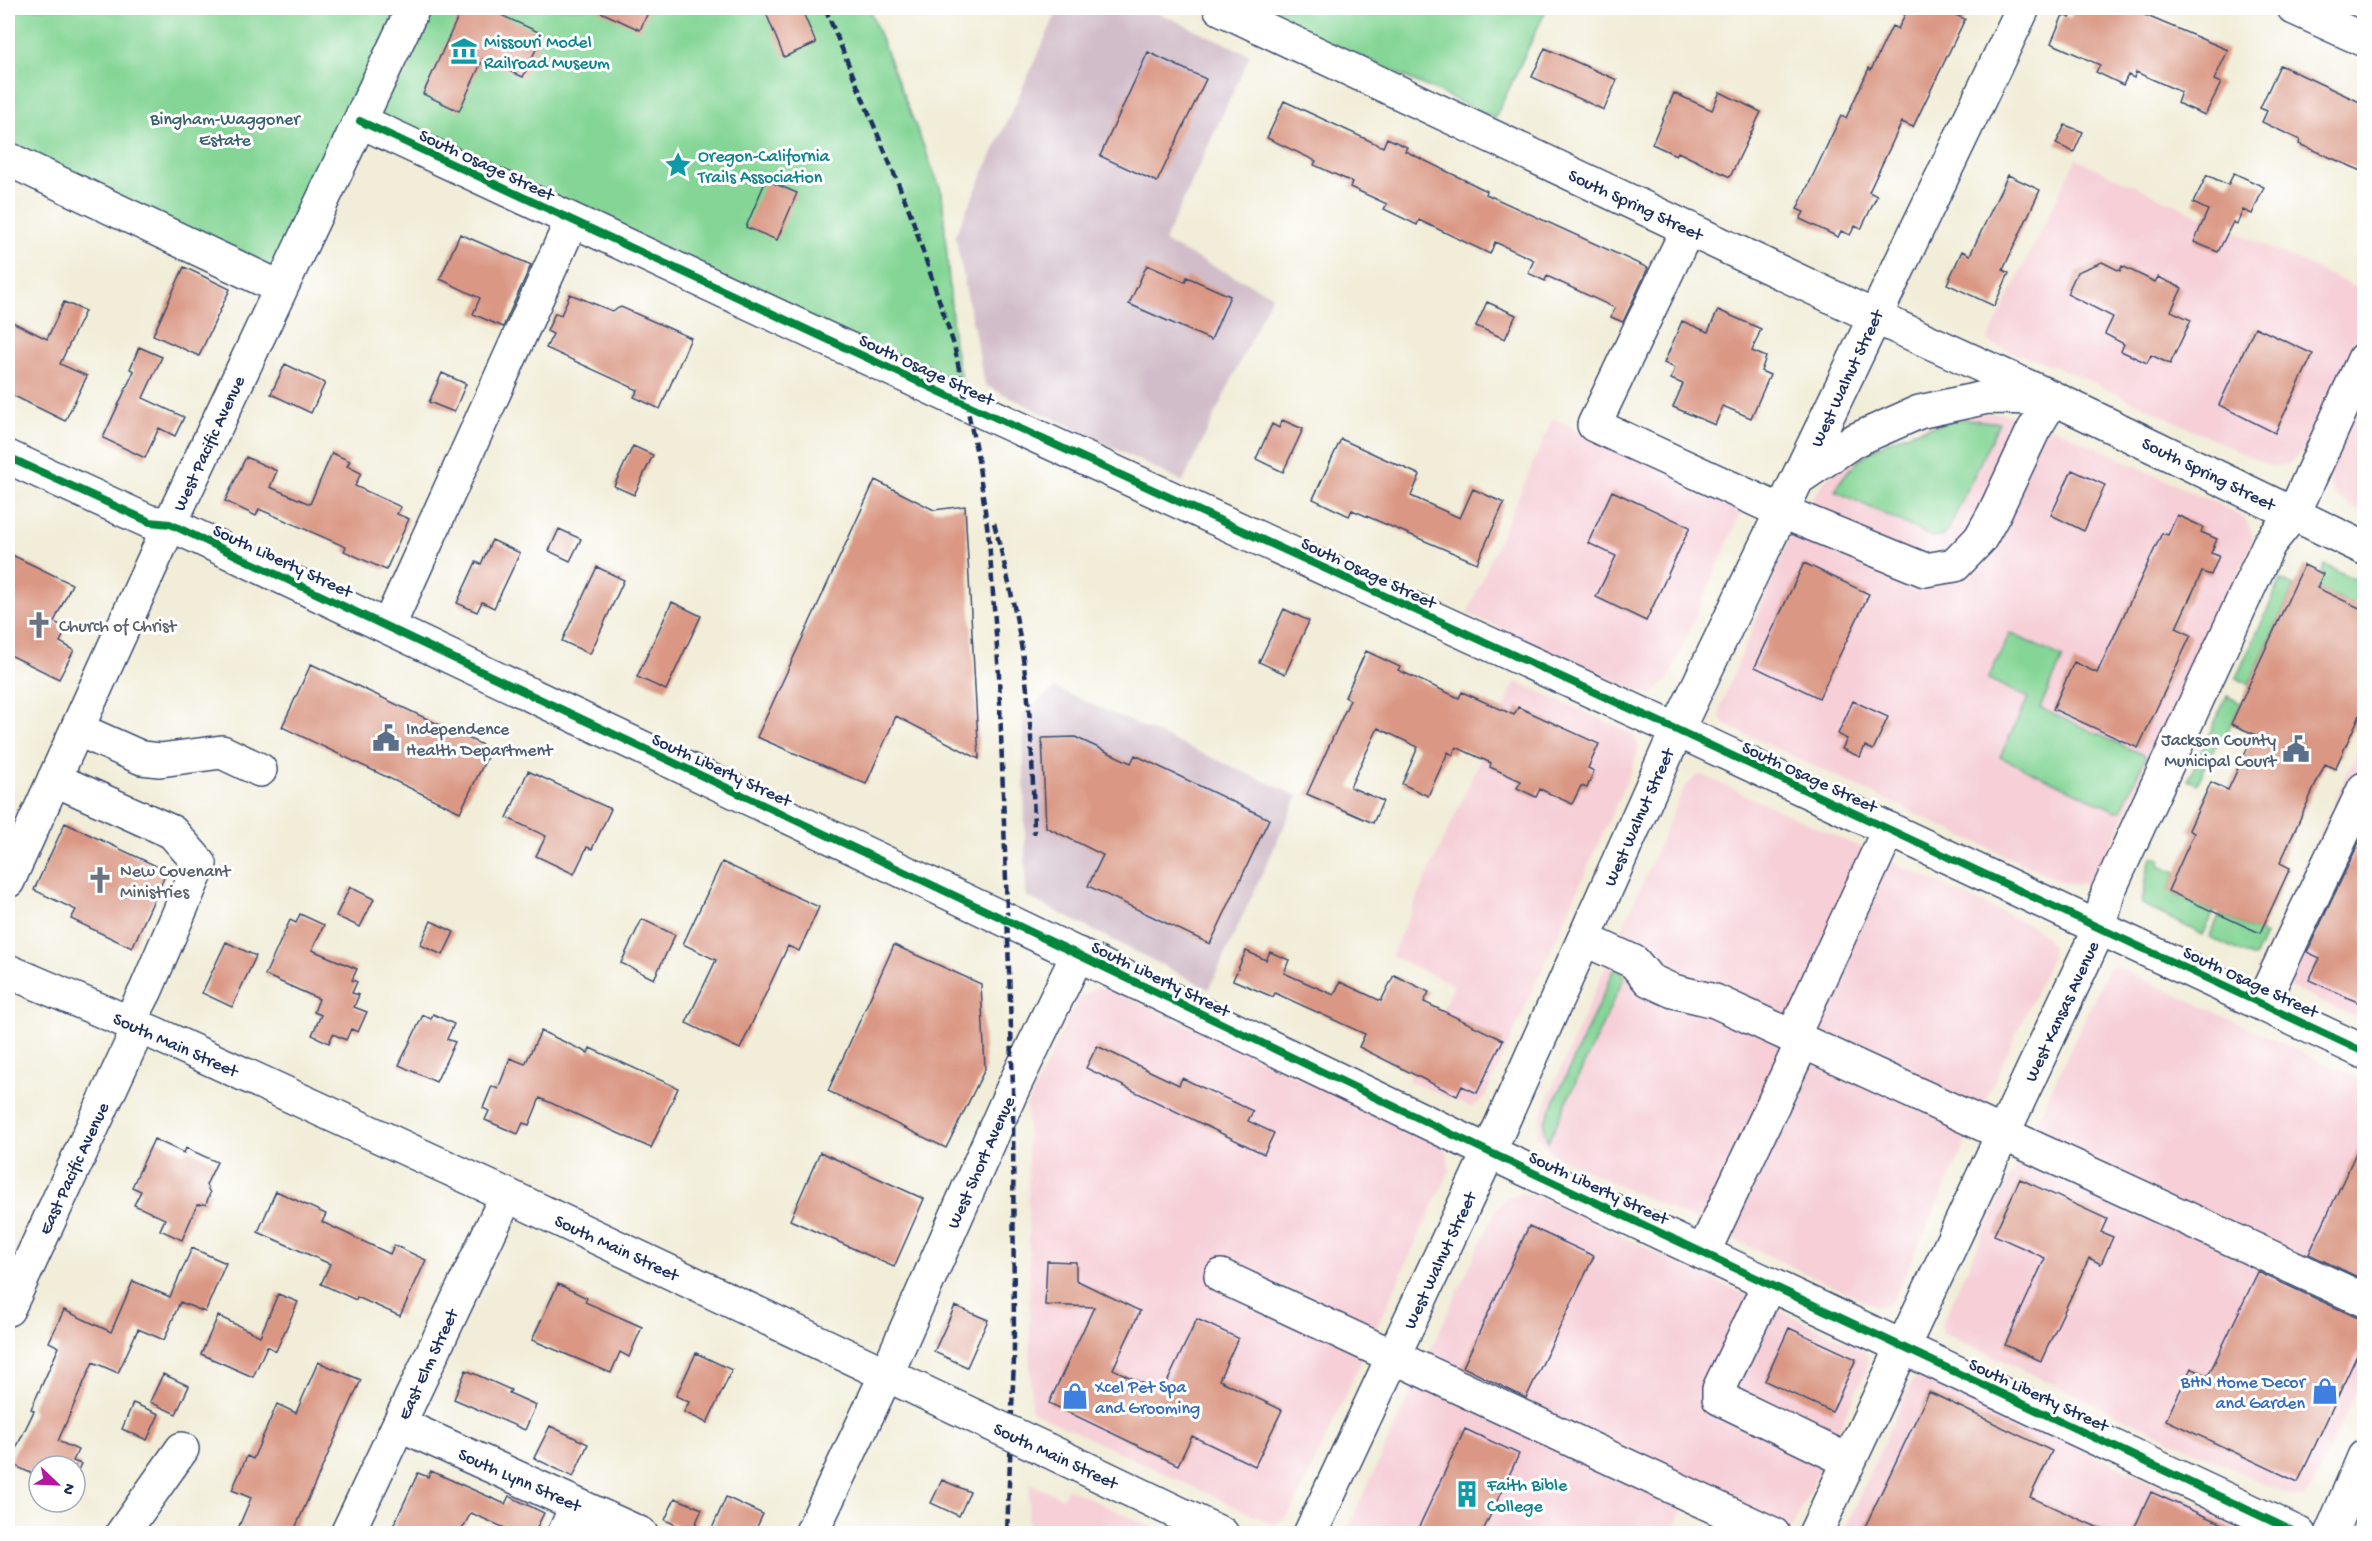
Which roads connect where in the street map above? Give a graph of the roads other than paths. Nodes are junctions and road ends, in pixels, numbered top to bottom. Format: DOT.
graph roads {
  1 [pos="413,8"];
  2 [pos="1220,8"];
  3 [pos="2023,8"];
  4 [pos="2294,8"];
  5 [pos="2364,40"];
  6 [pos="360,121"];
  7 [pos="8,159"];
  8 [pos="572,220"];
  9 [pos="1688,228"];
  10 [pos="281,288"];
  11 [pos="1875,317"];
  12 [pos="2364,359"];
  13 [pos="2054,398"];
  14 [pos="8,457"];
  15 [pos="1800,477"];
  16 [pos="1783,512"];
  17 [pos="2294,513"];
  18 [pos="170,524"];
  19 [pos="2364,548"];
  20 [pos="388,627"];
  21 [pos="77,729"];
  22 [pos="1677,730"];
  23 [pos="260,770"];
  24 [pos="54,779"];
  25 [pos="2364,789"];
  26 [pos="1889,829"];
  27 [pos="8,881"];
  28 [pos="2100,927"];
  29 [pos="1584,939"];
  30 [pos="1078,954"];
  31 [pos="8,971"];
  32 [pos="2262,1003"];
  33 [pos="134,1025"];
  34 [pos="1798,1039"];
  35 [pos="2364,1052"];
  36 [pos="2003,1134"];
  37 [pos="1489,1152"];
  38 [pos="507,1195"];
  39 [pos="1703,1253"];
  40 [pos="1221,1276"];
  41 [pos="1769,1284"];
  42 [pos="2364,1300"];
  43 [pos="8,1309"];
  44 [pos="1903,1347"];
  45 [pos="1394,1357"];
  46 [pos="887,1373"];
  47 [pos="399,1424"];
  48 [pos="182,1449"];
  49 [pos="2364,1457"];
  50 [pos="1849,1461"];
  51 [pos="571,1519"];
  52 [pos="122,1533"];
  53 [pos="347,1533"];
  54 [pos="641,1533"];
  55 [pos="811,1533"];
  56 [pos="1222,1533"];
  57 [pos="1310,1533"];
  58 [pos="1773,1533"];
  59 [pos="1815,1533"];
  60 [pos="2299,1533"];
  61 [pos="2331,1533"];
  1 -- 6 [label="street, West Pacific Avenue"];
  2 -- 9 [label="street, South Spring Street"];
  3 -- 11 [label="street, West Walnut Street"];
  4 -- 5 [label="street"];
  6 -- 8 [label="street, South Osage Street"];
  6 -- 10 [label="street, West Pacific Avenue"];
  7 -- 10 [label="street"];
  8 -- 20 [label="street"];
  8 -- 22 [label="street, South Osage Street"];
  9 -- 11 [label="street, South Spring Street"];
  9 -- 16 [label="street"];
  10 -- 18 [label="street, West Pacific Avenue"];
  11 -- 13 [label="street, South Spring Street"];
  11 -- 15 [label="street, West Walnut Street"];
  12 -- 17 [label="street, West Kansas Avenue"];
  13 -- 15 [label="street, South Spring Street"];
  13 -- 16 [label="street"];
  13 -- 17 [label="street, South Spring Street"];
  14 -- 18 [label="street, South Liberty Street"];
  15 -- 16 [label="street, West Walnut Street"];
  16 -- 22 [label="street, West Walnut Street"];
  17 -- 19 [label="street, South Spring Street"];
  17 -- 28 [label="street, West Kansas Avenue"];
  18 -- 20 [label="street, South Liberty Street"];
  18 -- 21 [label="street, West Pacific Avenue"];
  20 -- 30 [label="street, South Liberty Street"];
  21 -- 23 [label="street"];
  21 -- 24 [label="street, West Pacific Avenue"];
  22 -- 26 [label="street, South Osage Street"];
  22 -- 29 [label="street, West Walnut Street"];
  24 -- 27 [label="street, West Pacific Avenue"];
  24 -- 33 [label="street, East Pacific Avenue"];
  25 -- 32 [label="street"];
  26 -- 28 [label="street, South Osage Street"];
  26 -- 34 [label="street"];
  28 -- 32 [label="street, South Osage Street"];
  28 -- 36 [label="street, West Kansas Avenue"];
  29 -- 34 [label="street"];
  29 -- 37 [label="street, West Walnut Street"];
  30 -- 37 [label="street, South Liberty Street"];
  30 -- 46 [label="street, West Short Avenue"];
  31 -- 33 [label="street, South Main Street"];
  32 -- 35 [label="street, South Osage Street"];
  33 -- 38 [label="street, South Main Street"];
  33 -- 43 [label="street, East Pacific Avenue"];
  34 -- 36 [label="street"];
  34 -- 39 [label="street"];
  36 -- 42 [label="street"];
  36 -- 44 [label="street, West Kansas Avenue"];
  37 -- 39 [label="street, South Liberty Street"];
  37 -- 45 [label="street, West Walnut Street"];
  38 -- 46 [label="street, South Main Street"];
  38 -- 47 [label="street, East Elm Street"];
  39 -- 41 [label="street, South Liberty Street"];
  40 -- 45 [label="street"];
  41 -- 44 [label="street, South Liberty Street"];
  41 -- 50 [label="street"];
  44 -- 50 [label="street, West Kansas Avenue"];
  44 -- 60 [label="street, South Liberty Street"];
  45 -- 57 [label="street, West Walnut Street"];
  45 -- 58 [label="street"];
  46 -- 55 [label="street, West Short Avenue"];
  46 -- 56 [label="street, South Main Street, bridge"];
  47 -- 51 [label="street, South Lynn Street"];
  47 -- 53 [label="street, East Elm Street"];
  48 -- 52 [label="street"];
  49 -- 61 [label="street"];
  50 -- 59 [label="street, West Kansas Avenue"];
  51 -- 54 [label="street, South Lynn Street"];
}
